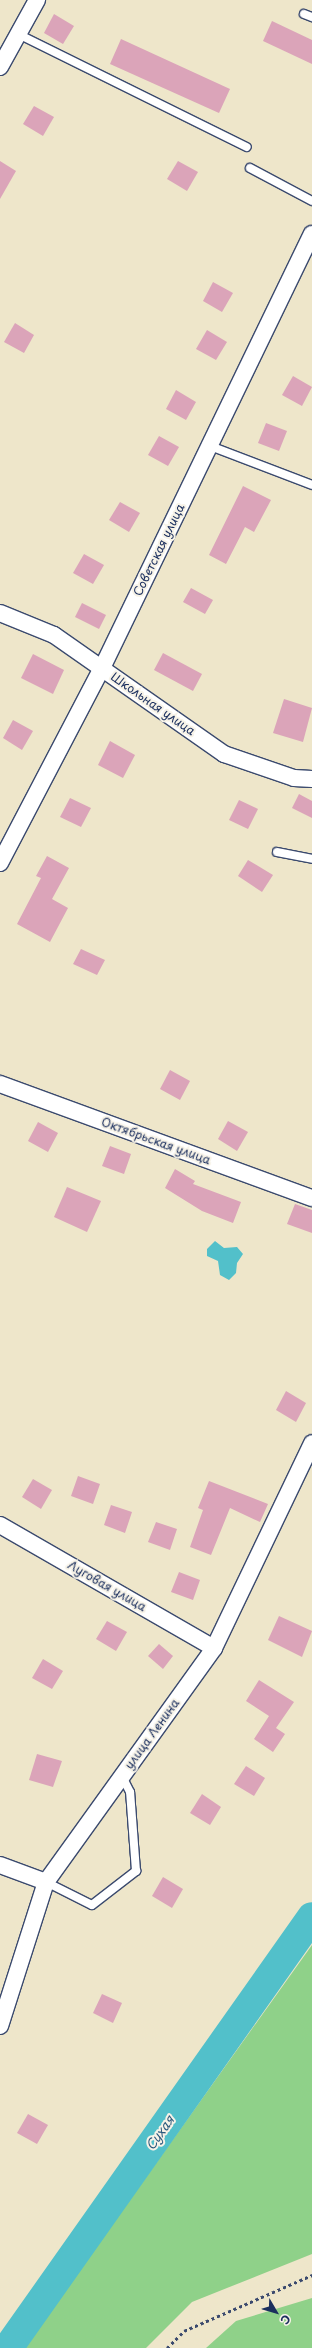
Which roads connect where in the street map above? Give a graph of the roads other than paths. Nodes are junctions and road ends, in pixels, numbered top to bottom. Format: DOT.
graph roads {
  1 [pos="37,0"];
  2 [pos="304,14"];
  3 [pos="312,17"];
  4 [pos="18,34"];
  5 [pos="0,67"];
  6 [pos="247,147"];
  7 [pos="250,168"];
  8 [pos="312,201"];
  9 [pos="312,234"];
  10 [pos="210,446"];
  11 [pos="312,485"];
  12 [pos="0,613"];
  13 [pos="102,668"];
  14 [pos="312,779"];
  15 [pos="277,852"];
  16 [pos="312,859"];
  17 [pos="0,863"];
  18 [pos="0,1084"];
  19 [pos="312,1198"];
  20 [pos="312,1443"];
  21 [pos="0,1524"];
  22 [pos="214,1648"];
  23 [pos="122,1776"];
  24 [pos="0,1864"];
  25 [pos="46,1882"];
  26 [pos="0,2026"];
  1 -- 4 [label="street"];
  2 -- 3 [label="lane"];
  4 -- 5 [label="street"];
  4 -- 6 [label="lane"];
  7 -- 8 [label="lane"];
  9 -- 10 [label="street, Советская улица"];
  10 -- 11 [label="lane"];
  10 -- 13 [label="street, Советская улица"];
  12 -- 13 [label="street, Школьная улица"];
  13 -- 14 [label="street, Школьная улица"];
  13 -- 17 [label="street, Советская улица"];
  15 -- 16 [label="lane"];
  18 -- 19 [label="street, Октябрьская улица"];
  20 -- 22 [label="street, улица Ленина"];
  21 -- 22 [label="street, Луговая улица"];
  22 -- 23 [label="street, улица Ленина"];
  23 -- 25 [label="street, улица Ленина"];
  23 -- 25 [label="lane"];
  24 -- 25 [label="street"];
  25 -- 26 [label="street, улица Ленина"];
}
